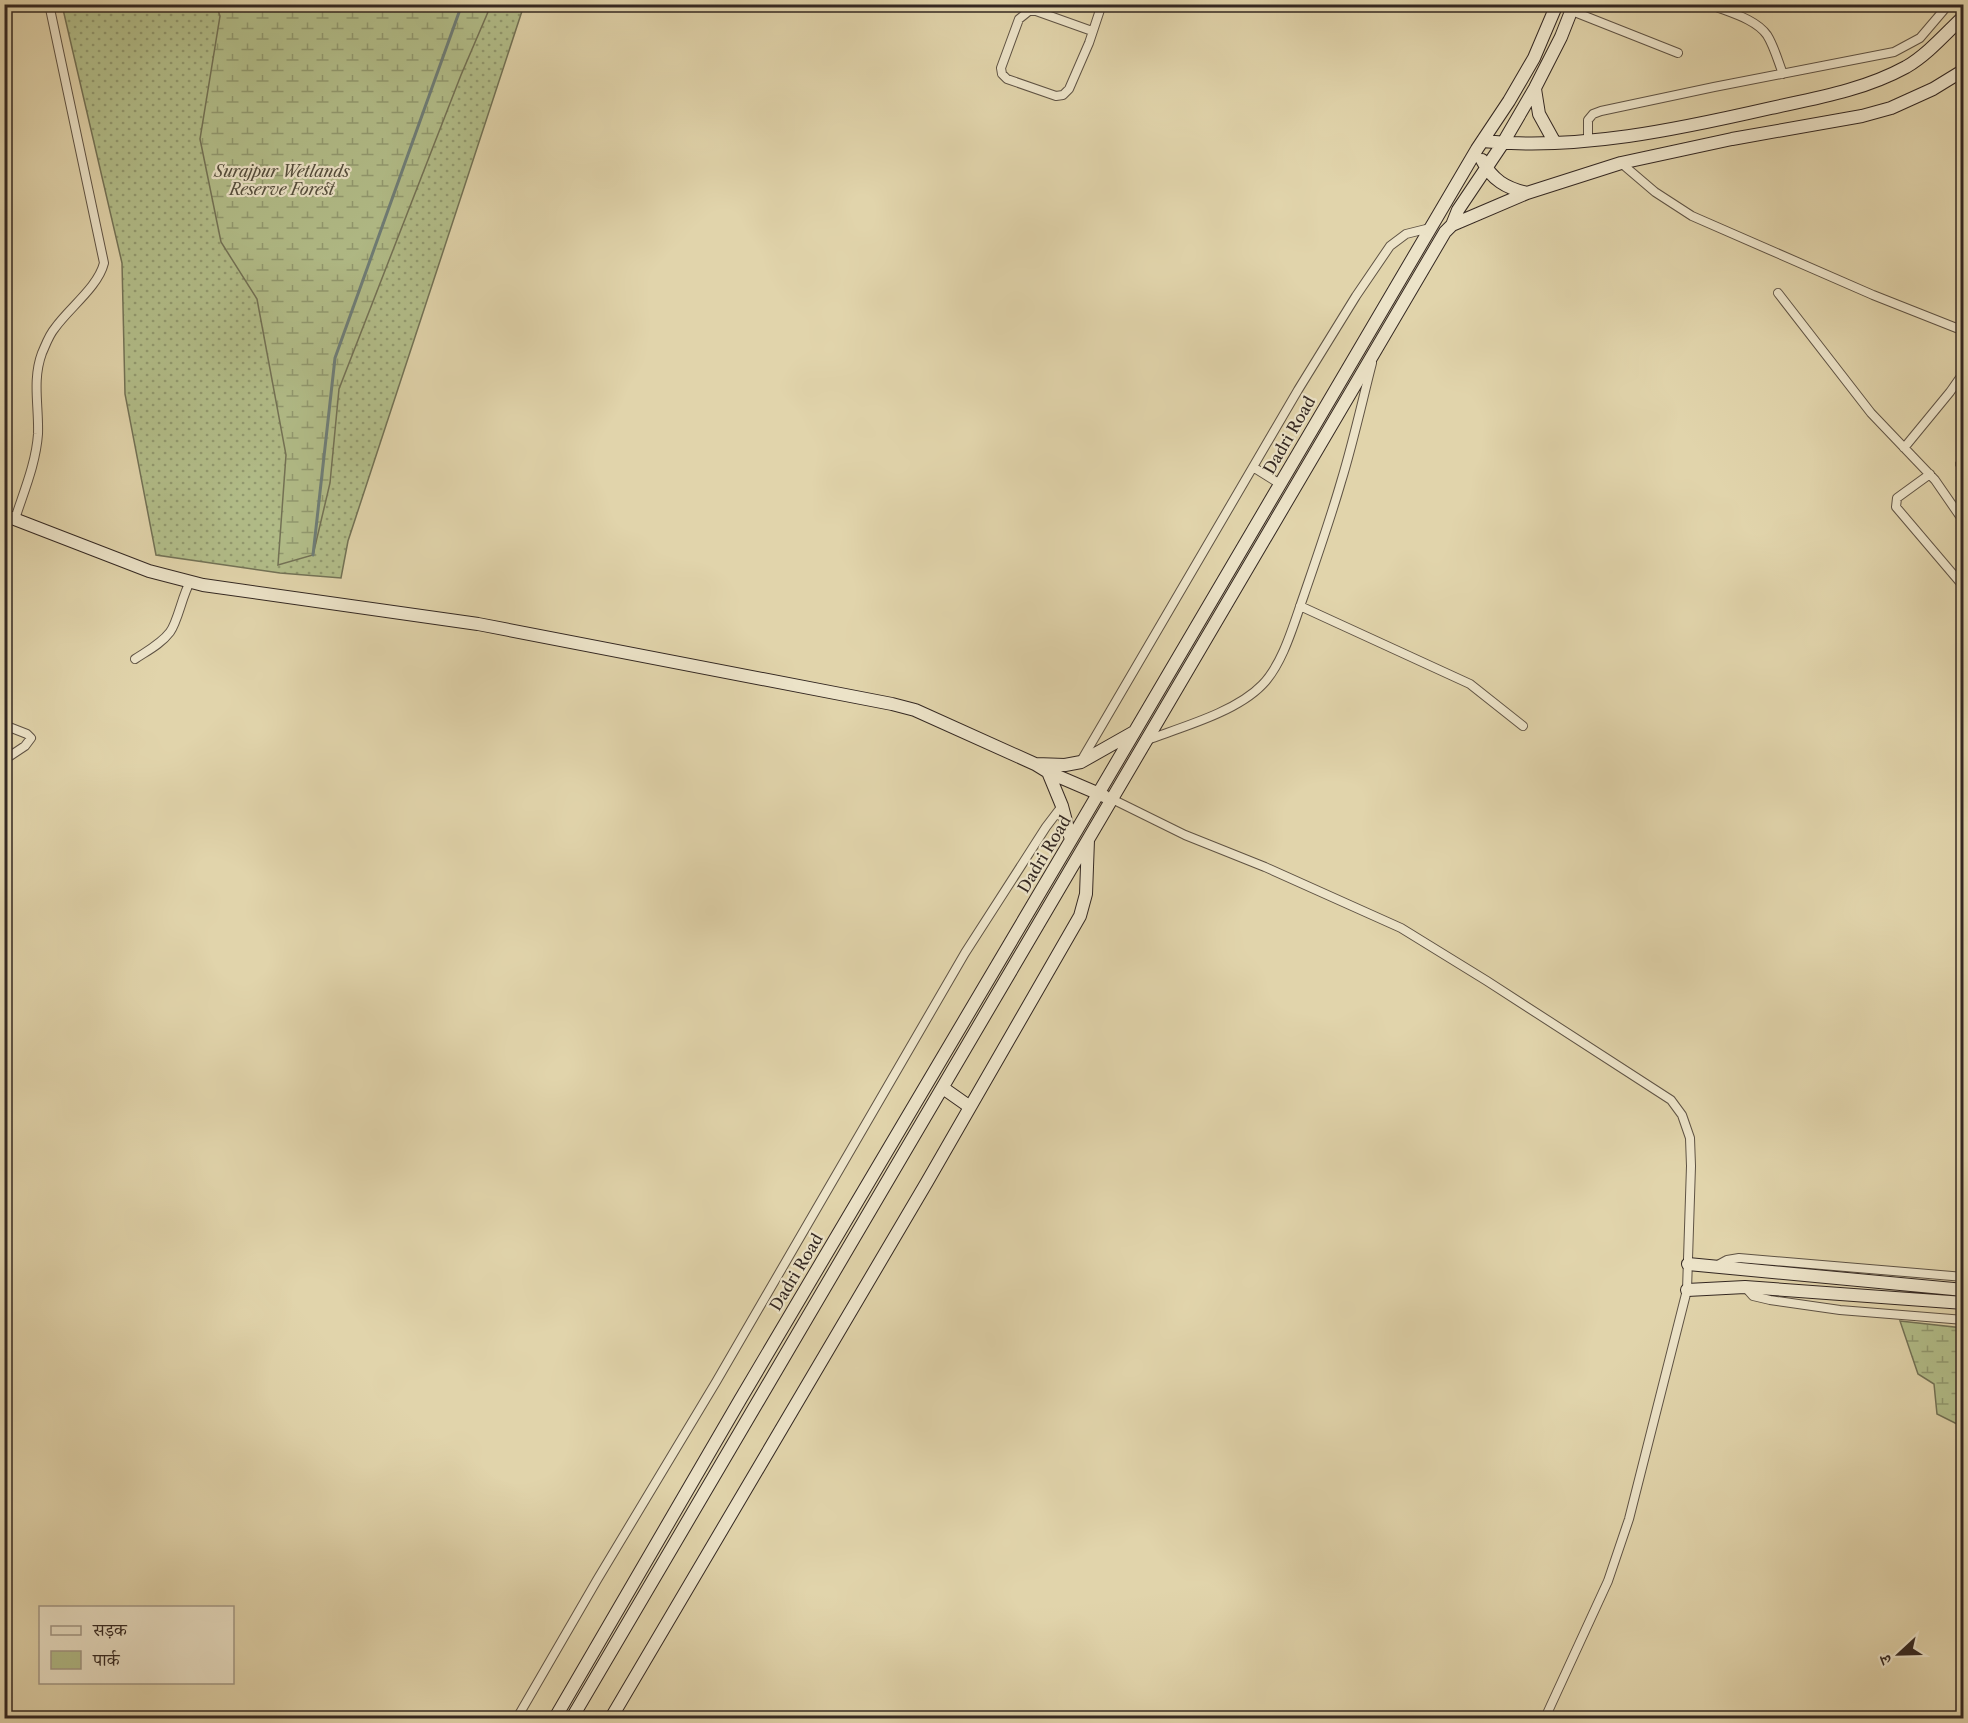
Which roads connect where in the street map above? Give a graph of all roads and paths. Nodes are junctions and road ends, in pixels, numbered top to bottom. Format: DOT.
graph roads {
  1 [pos="49,4"];
  2 [pos="1102,4"];
  3 [pos="1557,4"];
  4 [pos="1708,4"];
  5 [pos="1949,4"];
  6 [pos="1573,8"];
  7 [pos="1964,16"];
  8 [pos="1092,31"];
  9 [pos="1678,53"];
  10 [pos="1964,70"];
  11 [pos="1783,74"];
  12 [pos="1535,88"];
  13 [pos="1588,140"];
  14 [pos="1503,143"];
  15 [pos="1555,143"];
  16 [pos="1480,145"];
  17 [pos="1621,163"];
  18 [pos="1486,167"];
  19 [pos="1527,193"];
  20 [pos="1430,228"];
  21 [pos="1448,228"];
  22 [pos="1778,293"];
  23 [pos="1964,331"];
  24 [pos="1376,351"];
  25 [pos="1964,372"];
  26 [pos="1904,448"];
  27 [pos="1253,466"];
  28 [pos="1930,474"];
  29 [pos="1273,480"];
  30 [pos="10,517"];
  31 [pos="1964,522"];
  32 [pos="190,582"];
  33 [pos="1964,587"];
  34 [pos="1300,606"];
  35 [pos="135,659"];
  36 [pos="4,725"];
  37 [pos="1523,726"];
  38 [pos="1135,732"];
  39 [pos="1147,740"];
  40 [pos="4,760"];
  41 [pos="1081,762"];
  42 [pos="1035,764"];
  43 [pos="1048,772"];
  44 [pos="1098,794"];
  45 [pos="1112,800"];
  46 [pos="1062,806"];
  47 [pos="1088,839"];
  48 [pos="1071,840"];
  49 [pos="943,1088"];
  50 [pos="970,1107"];
  51 [pos="1689,1264"];
  52 [pos="1716,1266"];
  53 [pos="1964,1277"];
  54 [pos="1745,1287"];
  55 [pos="1687,1290"];
  56 [pos="1964,1290"];
  57 [pos="1964,1303"];
  58 [pos="1964,1320"];
  59 [pos="517,1719"];
  60 [pos="555,1719"];
  61 [pos="572,1719"];
  62 [pos="611,1719"];
  63 [pos="1545,1719"];
  1 -- 30 [label="street"];
  2 -- 8 [label="street"];
  3 -- 16 [label="main road, Dadri Road"];
  4 -- 11 [label="street"];
  5 -- 11 [label="street"];
  6 -- 9 [label="street"];
  6 -- 12 [label="main road, Dadri Road"];
  7 -- 13 [label="main road"];
  8 -- 8 [label="street"];
  10 -- 17 [label="main road"];
  11 -- 13 [label="street"];
  12 -- 14 [label="main road, Dadri Road"];
  12 -- 15 [label="main road"];
  13 -- 15 [label="main road"];
  14 -- 15 [label="main road"];
  14 -- 16 [label="main road"];
  14 -- 18 [label="main road, Dadri Road"];
  16 -- 18 [label="main road"];
  16 -- 20 [label="main road, Dadri Road"];
  17 -- 19 [label="main road"];
  17 -- 23 [label="street"];
  18 -- 19 [label="main road"];
  18 -- 21 [label="main road, Dadri Road"];
  19 -- 21 [label="main road"];
  20 -- 27 [label="street"];
  20 -- 29 [label="main road, Dadri Road"];
  21 -- 24 [label="main road, Dadri Road"];
  22 -- 26 [label="street"];
  24 -- 34 [label="street"];
  24 -- 39 [label="main road, Dadri Road"];
  25 -- 26 [label="street"];
  26 -- 28 [label="street"];
  27 -- 29 [label="street"];
  27 -- 41 [label="street"];
  28 -- 31 [label="street"];
  28 -- 33 [label="street"];
  29 -- 38 [label="main road, Dadri Road"];
  30 -- 32 [label="main road"];
  32 -- 35 [label="street"];
  32 -- 42 [label="main road"];
  34 -- 37 [label="street"];
  34 -- 39 [label="street"];
  36 -- 40 [label="street"];
  38 -- 41 [label="main road"];
  38 -- 44 [label="main road, Dadri Road"];
  39 -- 45 [label="main road, Dadri Road"];
  41 -- 42 [label="main road"];
  42 -- 43 [label="main road"];
  43 -- 44 [label="main road"];
  43 -- 46 [label="main road"];
  44 -- 45 [label="main road"];
  44 -- 48 [label="main road, Dadri Road"];
  45 -- 47 [label="main road, Dadri Road"];
  45 -- 51 [label="street"];
  46 -- 48 [label="main road"];
  46 -- 59 [label="street"];
  47 -- 49 [label="main road, Dadri Road"];
  47 -- 50 [label="main road"];
  48 -- 60 [label="main road, Dadri Road"];
  49 -- 50 [label="main road"];
  49 -- 61 [label="main road, Dadri Road"];
  50 -- 62 [label="main road"];
  51 -- 52 [label="main road"];
  51 -- 55 [label="street"];
  52 -- 53 [label="street"];
  52 -- 56 [label="main road"];
  54 -- 55 [label="main road"];
  54 -- 57 [label="main road"];
  54 -- 58 [label="street"];
  55 -- 63 [label="street"];
}
